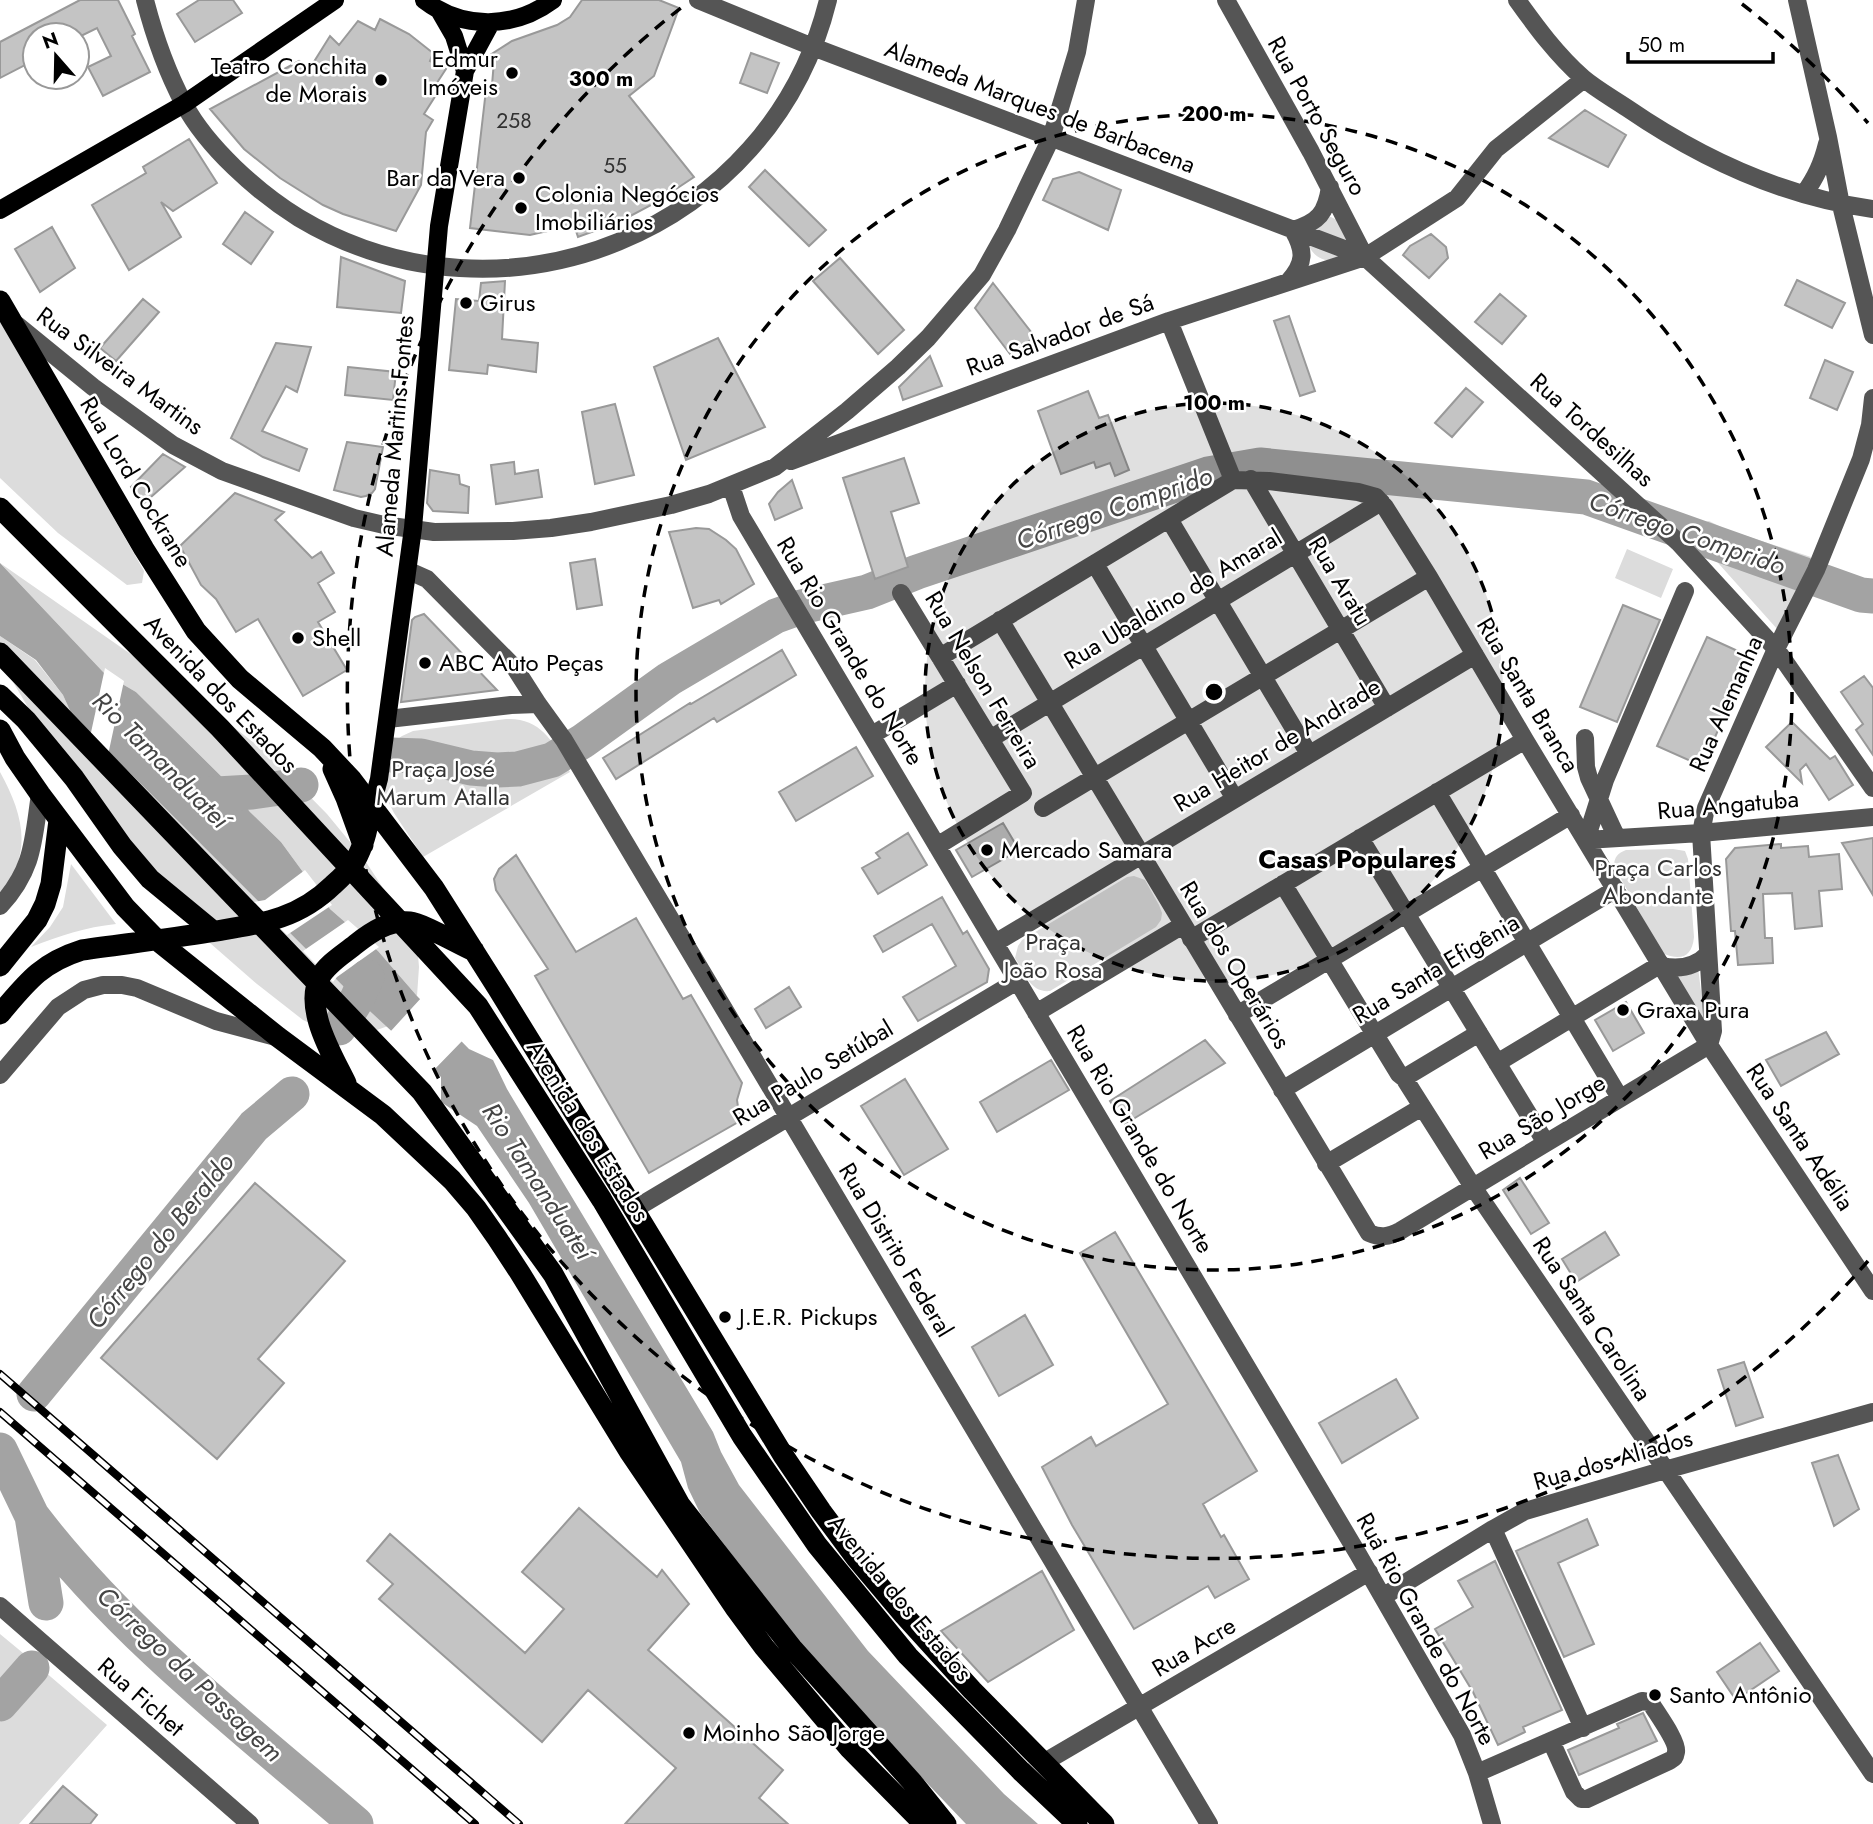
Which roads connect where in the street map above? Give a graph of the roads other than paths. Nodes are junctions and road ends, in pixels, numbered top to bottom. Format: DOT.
graph roads {
  1 [pos="145,0"];
  2 [pos="335,0"];
  3 [pos="553,0"];
  4 [pos="698,0"];
  5 [pos="828,0"];
  6 [pos="1086,0"];
  7 [pos="1226,0"];
  8 [pos="1517,0"];
  9 [pos="1797,0"];
  10 [pos="432,5"];
  11 [pos="491,23"];
  12 [pos="813,47"];
  13 [pos="465,71"];
  14 [pos="1584,79"];
  15 [pos="184,104"];
  16 [pos="1828,137"];
  17 [pos="1051,138"];
  18 [pos="1330,187"];
  19 [pos="1804,194"];
  20 [pos="1841,205"];
  21 [pos="1873,209"];
  22 [pos="0,210"];
  23 [pos="1293,230"];
  24 [pos="1365,257"];
  25 [pos="435,266"];
  26 [pos="1289,281"];
  27 [pos="0,301"];
  28 [pos="6,319"];
  29 [pos="1170,321"];
  30 [pos="1873,335"];
  31 [pos="1873,398"];
  32 [pos="1869,444"];
  33 [pos="775,467"];
  34 [pos="1235,475"];
  35 [pos="730,485"];
  36 [pos="1381,502"];
  37 [pos="0,508"];
  38 [pos="1168,519"];
  39 [pos="414,528"];
  40 [pos="1295,554"];
  41 [pos="1095,564"];
  42 [pos="409,571"];
  43 [pos="1429,577"];
  44 [pos="1685,591"];
  45 [pos="901,593"];
  46 [pos="1217,601"];
  47 [pos="1000,621"];
  48 [pos="1340,630"];
  49 [pos="1143,646"];
  50 [pos="1776,649"];
  51 [pos="0,653"];
  52 [pos="1475,655"];
  53 [pos="940,657"];
  54 [pos="1263,676"];
  55 [pos="240,679"];
  56 [pos="957,684"];
  57 [pos="0,695"];
  58 [pos="1049,703"];
  59 [pos="538,704"];
  60 [pos="1387,708"];
  61 [pos="388,719"];
  62 [pos="1188,721"];
  63 [pos="0,730"];
  64 [pos="872,735"];
  65 [pos="1585,738"];
  66 [pos="990,739"];
  67 [pos="1525,740"];
  68 [pos="321,748"];
  69 [pos="1310,754"];
  70 [pos="1094,777"];
  71 [pos="1873,788"];
  72 [pos="1437,792"];
  73 [pos="40,794"];
  74 [pos="1235,799"];
  75 [pos="1599,799"];
  76 [pos="372,805"];
  77 [pos="1043,808"];
  78 [pos="1571,815"];
  79 [pos="1873,817"];
  80 [pos="60,820"];
  81 [pos="1701,833"];
  82 [pos="1360,838"];
  83 [pos="1617,838"];
  84 [pos="1586,840"];
  85 [pos="363,845"];
  86 [pos="937,846"];
  87 [pos="1141,855"];
  88 [pos="1482,868"];
  89 [pos="1283,884"];
  90 [pos="1616,889"];
  91 [pos="0,906"];
  92 [pos="1406,914"];
  93 [pos="213,931"];
  94 [pos="1187,932"];
  95 [pos="158,941"];
  96 [pos="995,943"];
  97 [pos="1527,943"];
  98 [pos="474,951"];
  99 [pos="1708,954"];
  100 [pos="1330,960"];
  101 [pos="1,965"];
  102 [pos="1661,965"];
  103 [pos="1017,981"];
  104 [pos="1451,988"];
  105 [pos="1036,1013"];
  106 [pos="0,1014"];
  107 [pos="1237,1015"];
  108 [pos="1572,1018"];
  109 [pos="1479,1033"];
  110 [pos="1375,1034"];
  111 [pos="278,1037"];
  112 [pos="1709,1045"];
  113 [pos="1497,1063"];
  114 [pos="0,1075"];
  115 [pos="1405,1078"];
  116 [pos="349,1088"];
  117 [pos="1282,1090"];
  118 [pos="1620,1098"];
  119 [pos="1422,1107"];
  120 [pos="788,1116"];
  121 [pos="1546,1143"];
  122 [pos="1326,1164"];
  123 [pos="1473,1187"];
  124 [pos="635,1211"];
  125 [pos="1400,1231"];
  126 [pos="1873,1291"];
  127 [pos="1873,1412"];
  128 [pos="1665,1470"];
  129 [pos="1493,1529"];
  130 [pos="1369,1572"];
  131 [pos="1384,1597"];
  132 [pos="0,1606"];
  133 [pos="1139,1707"];
  134 [pos="1583,1728"];
  135 [pos="1551,1741"];
  136 [pos="1043,1763"];
  137 [pos="1477,1773"];
  138 [pos="1873,1774"];
  139 [pos="1074,1822"];
  140 [pos="250,1824"];
  141 [pos="924,1824"];
  142 [pos="946,1824"];
  143 [pos="1104,1824"];
  144 [pos="1209,1824"];
  145 [pos="1492,1824"];
  1 -- 15 [label="street"];
  2 -- 15 [label="main road"];
  3 -- 11 [label="main road"];
  4 -- 12 [label="street, Alameda Marques de Barbacena"];
  5 -- 12 [label="street"];
  6 -- 17 [label="street, Rua Silveira Martins"];
  7 -- 18 [label="street, Rua Porto Seguro"];
  8 -- 14 [label="street"];
  9 -- 16 [label="street"];
  10 -- 11 [label="main road"];
  10 -- 13 [label="main road, Alameda Martins Fontes"];
  11 -- 13 [label="main road, Alameda Martins Fontes"];
  12 -- 17 [label="street, Alameda Marques de Barbacena"];
  12 -- 25 [label="street"];
  13 -- 25 [label="main road, Alameda Martins Fontes"];
  14 -- 19 [label="street"];
  14 -- 24 [label="street, Rua Salvador de Sá"];
  15 -- 22 [label="main road"];
  15 -- 25 [label="street"];
  16 -- 19 [label="street"];
  16 -- 20 [label="street"];
  17 -- 23 [label="street, Alameda Marques de Barbacena"];
  17 -- 33 [label="street, Rua Silveira Martins"];
  18 -- 23 [label="street"];
  18 -- 24 [label="street, Rua Porto Seguro"];
  19 -- 20 [label="street"];
  20 -- 21 [label="street"];
  20 -- 30 [label="street"];
  23 -- 24 [label="street, Alameda Marques de Barbacena"];
  23 -- 26 [label="street"];
  24 -- 26 [label="street, Rua Salvador de Sá"];
  24 -- 50 [label="street, Rua Tordesilhas"];
  25 -- 39 [label="main road, Alameda Martins Fontes"];
  26 -- 29 [label="street, Rua Salvador de Sá"];
  27 -- 28 [label="highway, Rua Lord Cockrane"];
  28 -- 39 [label="street, Rua Silveira Martins"];
  28 -- 55 [label="highway, Rua Lord Cockrane"];
  29 -- 33 [label="street, Rua Salvador de Sá"];
  29 -- 34 [label="street, Rua Aratu"];
  31 -- 32 [label="street, Rua Alemanha"];
  32 -- 50 [label="street, Rua Alemanha"];
  33 -- 35 [label="street, Rua Silveira Martins"];
  34 -- 36 [label="street"];
  34 -- 38 [label="street"];
  34 -- 40 [label="street, Rua Aratu"];
  35 -- 39 [label="street, Rua Silveira Martins"];
  35 -- 64 [label="street, Rua Rio Grande do Norte"];
  36 -- 40 [label="street, Rua Ubaldino do Amaral"];
  36 -- 43 [label="street, Rua Santa Branca"];
  37 -- 139 [label="highway, Avenida dos Estados"];
  38 -- 41 [label="street"];
  38 -- 46 [label="street"];
  39 -- 42 [label="main road, Alameda Martins Fontes"];
  40 -- 46 [label="street, Rua Ubaldino do Amaral"];
  40 -- 48 [label="street, Rua Aratu"];
  41 -- 47 [label="street"];
  41 -- 49 [label="street"];
  42 -- 59 [label="street, Rua Distrito Federal"];
  42 -- 61 [label="main road, Alameda Martins Fontes"];
  43 -- 48 [label="street"];
  43 -- 52 [label="street, Rua Santa Branca"];
  44 -- 75 [label="street"];
  45 -- 53 [label="street, Rua Nelson Ferreira"];
  46 -- 49 [label="street, Rua Ubaldino do Amaral"];
  46 -- 54 [label="street"];
  47 -- 53 [label="street"];
  47 -- 58 [label="street, Rua dos Operários"];
  48 -- 54 [label="street"];
  48 -- 60 [label="street, Rua Aratu"];
  49 -- 58 [label="street, Rua Ubaldino do Amaral"];
  49 -- 62 [label="street"];
  50 -- 71 [label="street, Rua Tordesilhas"];
  50 -- 81 [label="street, Rua Alemanha"];
  51 -- 142 [label="highway"];
  52 -- 60 [label="street, Rua Heitor de Andrade"];
  52 -- 67 [label="street, Rua Santa Branca"];
  53 -- 56 [label="street, Rua Nelson Ferreira"];
  54 -- 62 [label="street"];
  54 -- 69 [label="street"];
  55 -- 68 [label="highway, Avenida dos Estados"];
  56 -- 64 [label="street"];
  56 -- 66 [label="street, Rua Nelson Ferreira"];
  57 -- 93 [label="highway"];
  58 -- 66 [label="street, Rua Ubaldino do Amaral"];
  58 -- 70 [label="street, Rua dos Operários"];
  59 -- 61 [label="street"];
  59 -- 120 [label="street, Rua Distrito Federal"];
  60 -- 69 [label="street, Rua Heitor de Andrade"];
  61 -- 76 [label="main road, Alameda Martins Fontes"];
  62 -- 70 [label="street"];
  62 -- 74 [label="street"];
  63 -- 73 [label="highway"];
  64 -- 86 [label="street, Rua Rio Grande do Norte"];
  65 -- 75 [label="street"];
  66 -- 86 [label="street, Rua Nelson Ferreira"];
  67 -- 72 [label="street"];
  67 -- 78 [label="street, Rua Santa Branca"];
  68 -- 76 [label="highway, Avenida dos Estados"];
  68 -- 85 [label="highway"];
  69 -- 74 [label="street, Rua Heitor de Andrade"];
  70 -- 77 [label="street"];
  70 -- 87 [label="street, Rua dos Operários"];
  72 -- 82 [label="street"];
  72 -- 88 [label="street"];
  73 -- 80 [label="highway"];
  73 -- 91 [label="street"];
  74 -- 87 [label="street, Rua Heitor de Andrade"];
  75 -- 83 [label="street"];
  75 -- 84 [label="street"];
  76 -- 85 [label="highway"];
  76 -- 98 [label="highway, Avenida dos Estados"];
  78 -- 84 [label="street, Rua Santa Branca"];
  78 -- 88 [label="street"];
  79 -- 81 [label="street, Rua Angatuba"];
  80 -- 95 [label="highway"];
  80 -- 101 [label="highway"];
  81 -- 83 [label="street, Rua Angatuba"];
  81 -- 99 [label="street, Rua Alemanha"];
  82 -- 89 [label="street"];
  82 -- 92 [label="street"];
  83 -- 84 [label="street, Rua Angatuba"];
  84 -- 90 [label="street, Rua Santa Branca"];
  85 -- 93 [label="highway"];
  86 -- 96 [label="street, Rua Rio Grande do Norte"];
  87 -- 94 [label="street, Rua dos Operários"];
  87 -- 96 [label="street, Rua Heitor de Andrade"];
  88 -- 92 [label="street"];
  88 -- 97 [label="street"];
  89 -- 94 [label="street"];
  89 -- 100 [label="street, Rua Santa Carolina"];
  90 -- 97 [label="street, Rua Santa Efigênia"];
  90 -- 102 [label="street, Rua Santa Branca"];
  92 -- 100 [label="street"];
  92 -- 104 [label="street"];
  93 -- 95 [label="highway"];
  94 -- 105 [label="street"];
  94 -- 107 [label="street, Rua dos Operários"];
  95 -- 106 [label="highway"];
  95 -- 111 [label="highway"];
  96 -- 103 [label="street, Rua Rio Grande do Norte"];
  97 -- 104 [label="street, Rua Santa Efigênia"];
  97 -- 108 [label="street"];
  98 -- 116 [label="highway"];
  98 -- 124 [label="highway, Avenida dos Estados"];
  99 -- 102 [label="street"];
  99 -- 112 [label="street, Rua Alemanha"];
  100 -- 107 [label="street"];
  100 -- 110 [label="street, Rua Santa Carolina"];
  102 -- 108 [label="street"];
  102 -- 112 [label="street, Rua Santa Branca"];
  103 -- 105 [label="street, Rua Rio Grande do Norte"];
  103 -- 120 [label="street, Rua Paulo Setúbal"];
  104 -- 109 [label="street"];
  104 -- 110 [label="street, Rua Santa Efigênia"];
  105 -- 130 [label="street, Rua Rio Grande do Norte"];
  107 -- 117 [label="street, Rua dos Operários"];
  108 -- 113 [label="street"];
  108 -- 118 [label="street"];
  109 -- 113 [label="street"];
  109 -- 115 [label="street"];
  110 -- 115 [label="street, Rua Santa Carolina"];
  110 -- 117 [label="street, Rua Santa Efigênia"];
  111 -- 114 [label="street"];
  111 -- 116 [label="highway"];
  112 -- 118 [label="street, Rua São Jorge"];
  112 -- 126 [label="street, Rua Santa Adélia"];
  113 -- 121 [label="street"];
  115 -- 119 [label="street, Rua Santa Carolina"];
  116 -- 141 [label="highway"];
  117 -- 122 [label="street, Rua dos Operários"];
  118 -- 121 [label="street, Rua São Jorge"];
  119 -- 122 [label="street"];
  119 -- 123 [label="street, Rua Santa Carolina"];
  120 -- 124 [label="street, Rua Paulo Setúbal"];
  120 -- 133 [label="street, Rua Distrito Federal"];
  121 -- 123 [label="street, Rua São Jorge"];
  122 -- 125 [label="street, Rua dos Operários"];
  123 -- 125 [label="street, Rua São Jorge"];
  123 -- 128 [label="street, Rua Santa Carolina"];
  124 -- 136 [label="highway, Avenida dos Estados"];
  127 -- 128 [label="street, Rua dos Aliados"];
  128 -- 129 [label="street, Rua dos Aliados"];
  128 -- 138 [label="street, Rua Santa Carolina"];
  129 -- 131 [label="street, Rua dos Aliados"];
  129 -- 134 [label="street"];
  130 -- 131 [label="street, Rua Rio Grande do Norte"];
  130 -- 133 [label="street, Rua Acre"];
  131 -- 137 [label="street, Rua Rio Grande do Norte"];
  132 -- 140 [label="street, Rua Fichet"];
  133 -- 136 [label="street, Rua Acre"];
  133 -- 144 [label="street, Rua Distrito Federal"];
  134 -- 135 [label="street"];
  134 -- 135 [label="street"];
  135 -- 137 [label="street"];
  136 -- 143 [label="highway, Avenida dos Estados"];
  137 -- 145 [label="street, Rua Rio Grande do Norte"];
}
